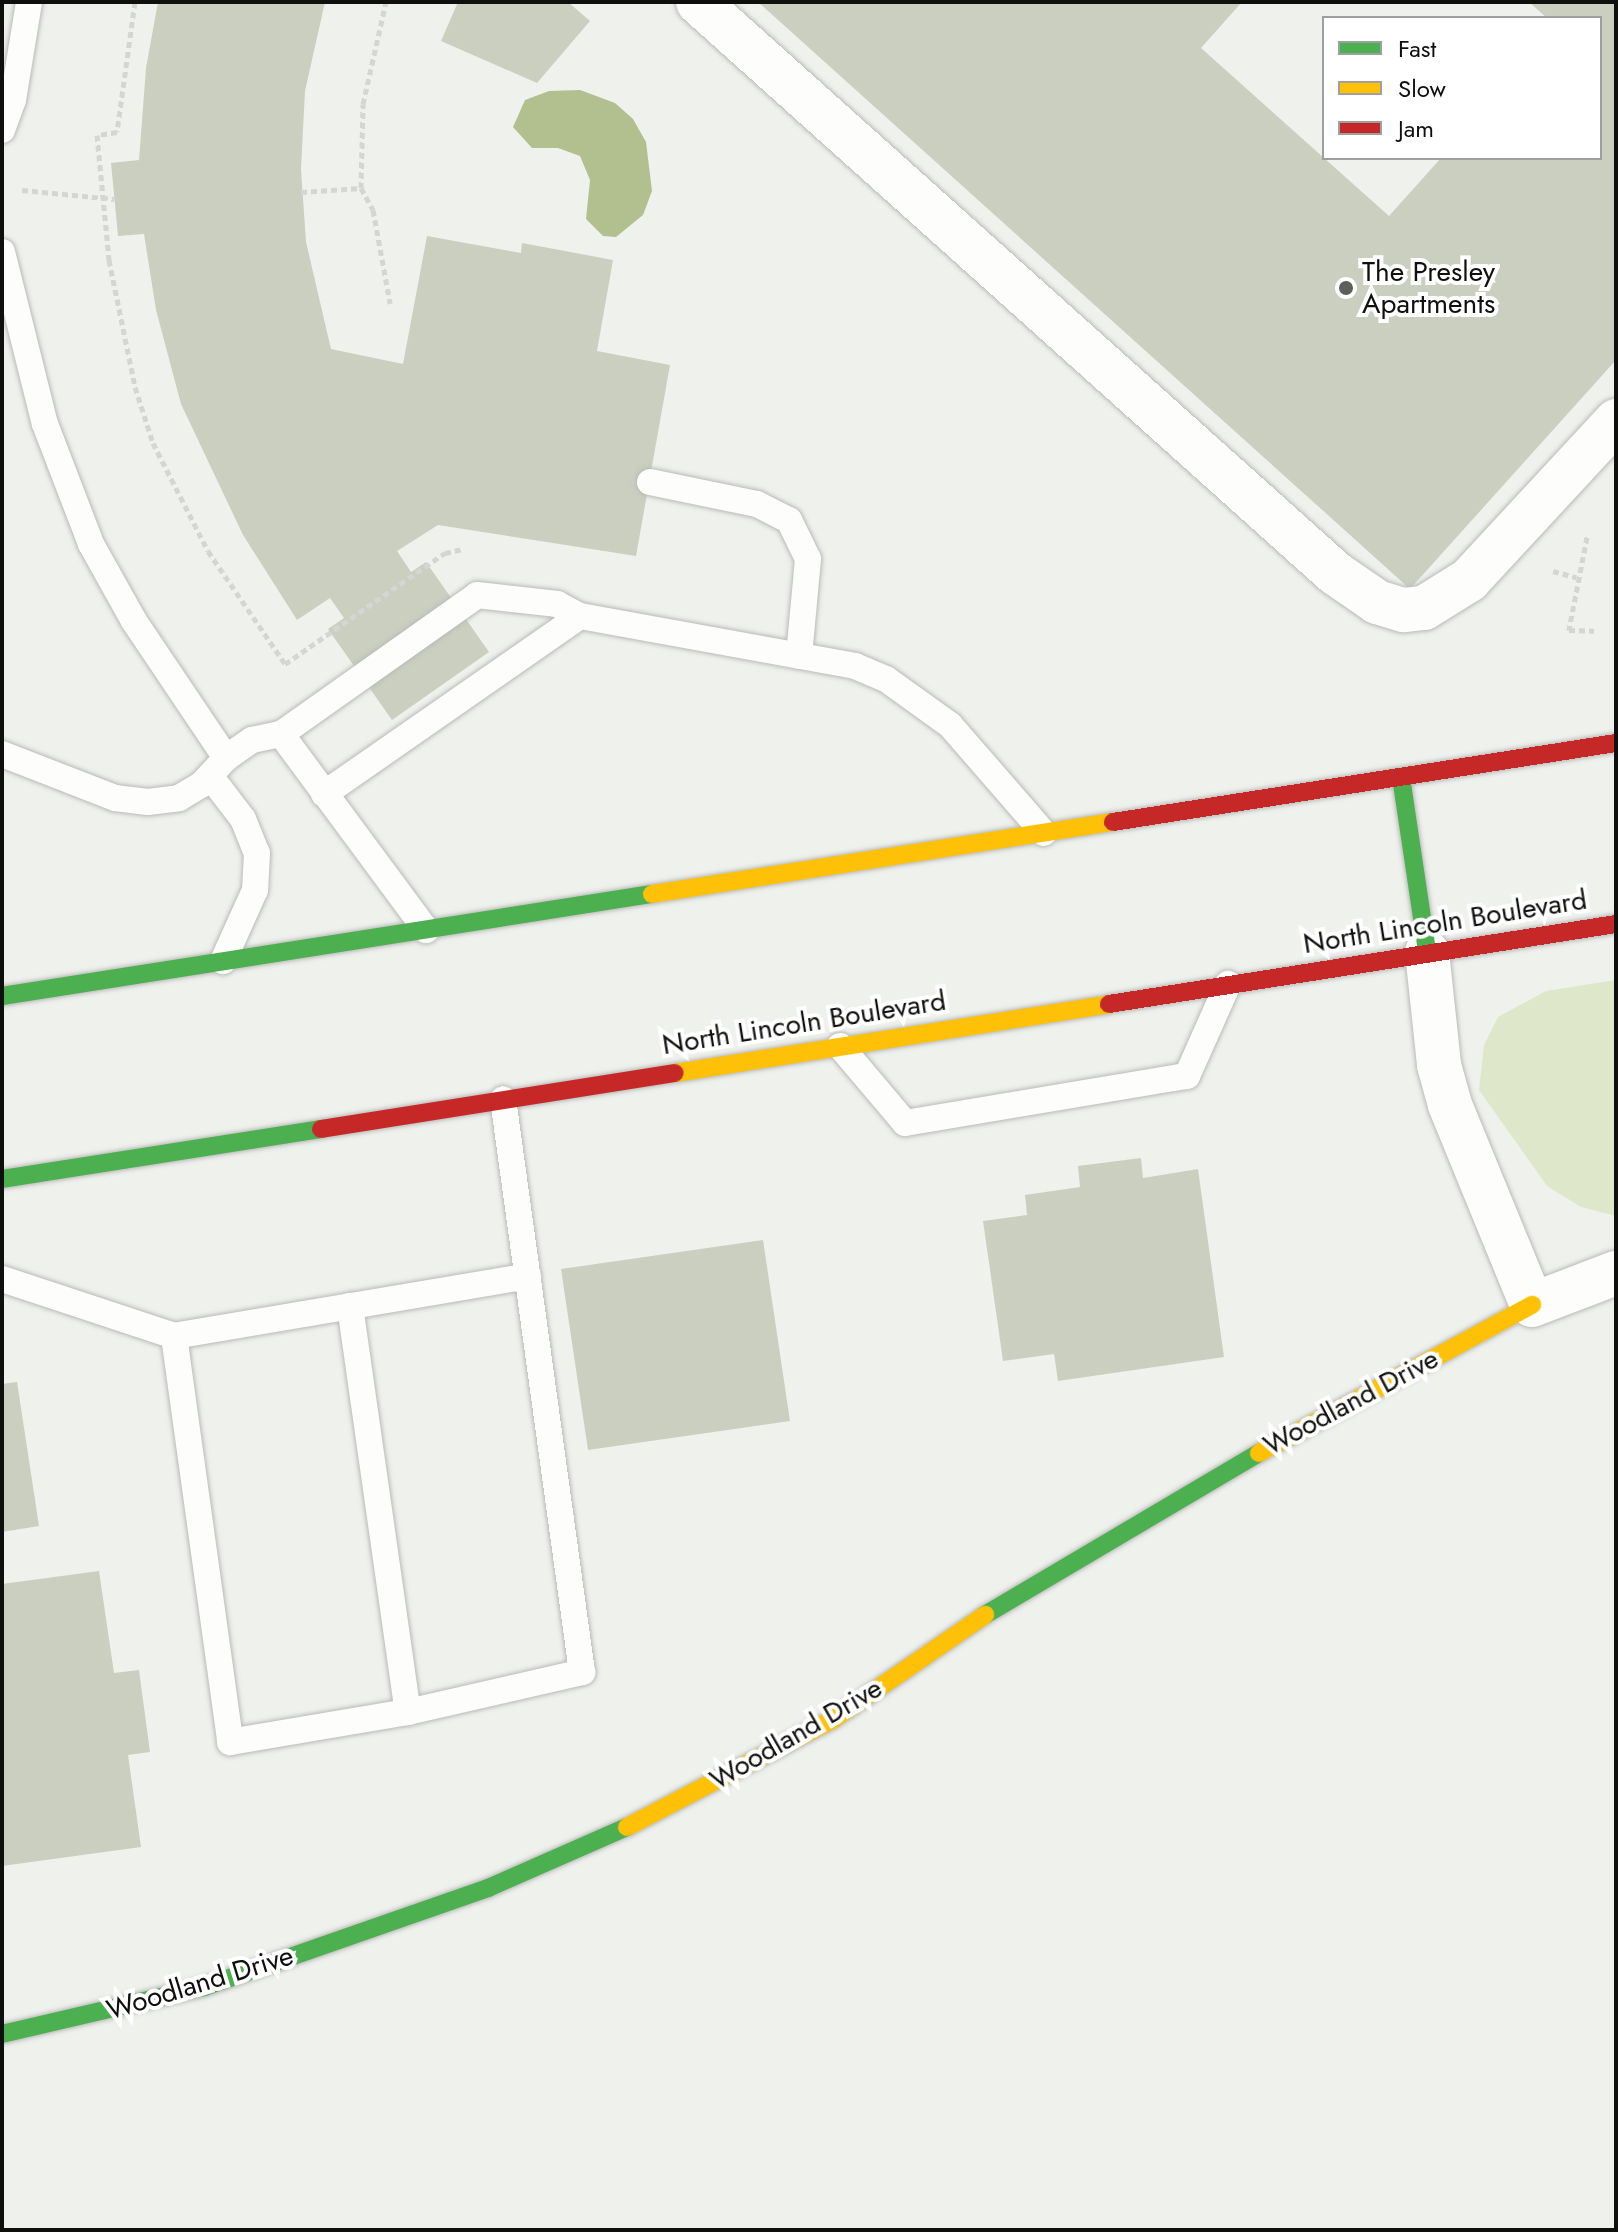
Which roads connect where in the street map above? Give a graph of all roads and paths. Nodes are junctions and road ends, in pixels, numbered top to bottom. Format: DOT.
graph roads {
  1 [pos="29,2"];
  2 [pos="135,2"];
  3 [pos="386,2"];
  4 [pos="698,2"];
  5 [pos="2,130"];
  6 [pos="361,188"];
  7 [pos="22,190"];
  8 [pos="301,192"];
  9 [pos="103,197"];
  10 [pos="115,199"];
  11 [pos="2,252"];
  12 [pos="390,303"];
  13 [pos="1616,421"];
  14 [pos="650,482"];
  15 [pos="1589,533"];
  16 [pos="1541,568"];
  17 [pos="1576,577"];
  18 [pos="580,616"];
  19 [pos="1594,631"];
  20 [pos="799,656"];
  21 [pos="285,664"];
  22 [pos="281,734"];
  23 [pos="1616,743"];
  24 [pos="2,754"];
  25 [pos="218,767"];
  26 [pos="1401,777"];
  27 [pos="324,794"];
  28 [pos="1044,833"];
  29 [pos="1616,924"];
  30 [pos="426,930"];
  31 [pos="1427,952"];
  32 [pos="223,961"];
  33 [pos="1228,984"];
  34 [pos="2,996"];
  35 [pos="840,1046"];
  36 [pos="503,1099"];
  37 [pos="2,1179"];
  38 [pos="1616,1273"];
  39 [pos="528,1276"];
  40 [pos="2,1279"];
  41 [pos="1532,1305"];
  42 [pos="350,1306"];
  43 [pos="174,1336"];
  44 [pos="408,1712"];
  45 [pos="2,2034"];
  1 -- 5 [label="lane"];
  2 -- 9 [label="path"];
  3 -- 6 [label="path"];
  4 -- 13 [label="street"];
  6 -- 8 [label="path"];
  6 -- 12 [label="path"];
  7 -- 9 [label="path"];
  9 -- 10 [label="path"];
  9 -- 21 [label="path"];
  11 -- 25 [label="lane"];
  14 -- 20 [label="lane"];
  15 -- 17 [label="path"];
  16 -- 17 [label="path"];
  17 -- 19 [label="path"];
  18 -- 20 [label="lane"];
  18 -- 22 [label="lane"];
  18 -- 27 [label="lane"];
  20 -- 28 [label="lane"];
  22 -- 25 [label="lane"];
  22 -- 27 [label="lane"];
  23 -- 26 [label="main road"];
  24 -- 25 [label="lane"];
  25 -- 32 [label="lane"];
  26 -- 28 [label="main road"];
  26 -- 31 [label="main road"];
  27 -- 30 [label="lane"];
  28 -- 30 [label="main road"];
  29 -- 31 [label="main road, North Lincoln Boulevard"];
  30 -- 32 [label="main road"];
  31 -- 33 [label="main road, North Lincoln Boulevard"];
  31 -- 41 [label="street"];
  32 -- 34 [label="main road"];
  33 -- 35 [label="main road, North Lincoln Boulevard"];
  33 -- 35 [label="lane"];
  35 -- 36 [label="main road, North Lincoln Boulevard"];
  36 -- 37 [label="main road, North Lincoln Boulevard"];
  36 -- 39 [label="lane"];
  38 -- 41 [label="street, Woodland Drive"];
  39 -- 42 [label="lane"];
  39 -- 44 [label="lane"];
  40 -- 43 [label="lane"];
  41 -- 45 [label="main road, Woodland Drive"];
  42 -- 43 [label="lane"];
  42 -- 44 [label="lane"];
  43 -- 44 [label="lane"];
}
